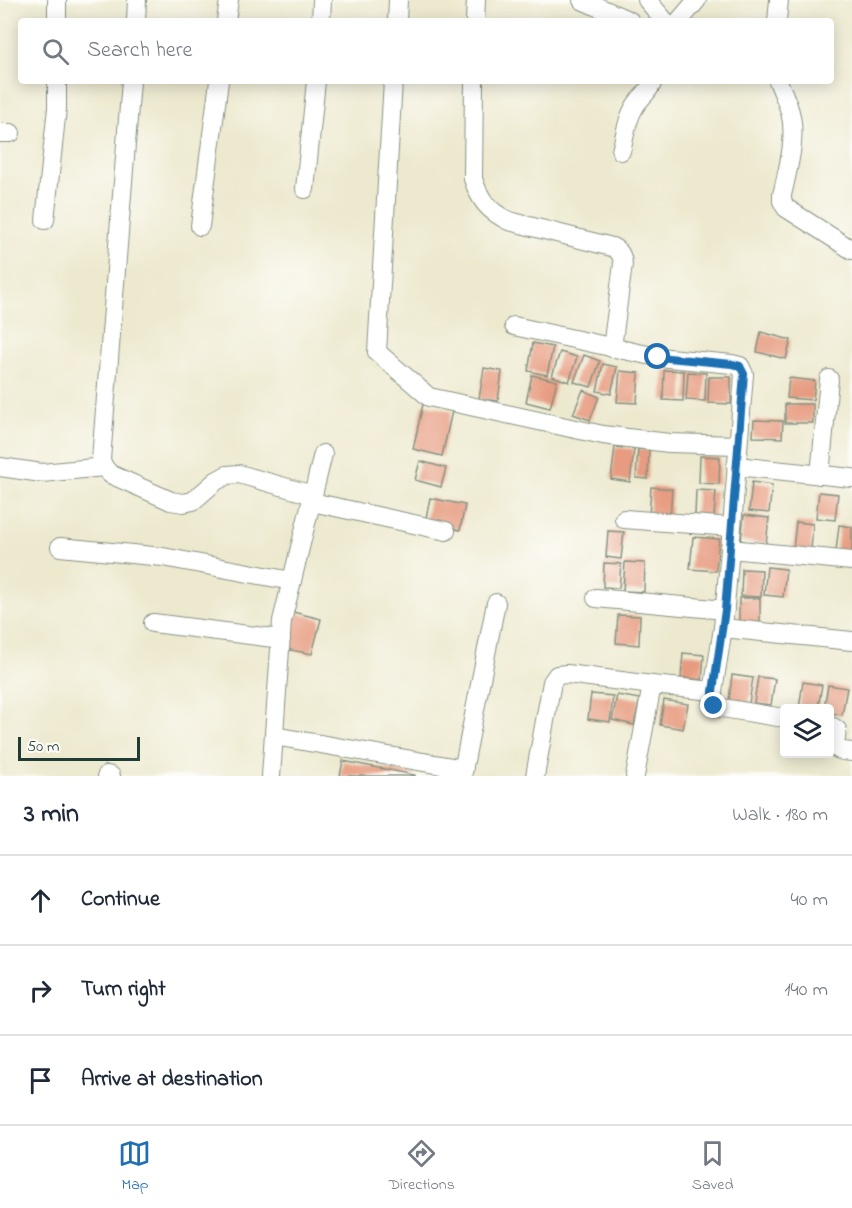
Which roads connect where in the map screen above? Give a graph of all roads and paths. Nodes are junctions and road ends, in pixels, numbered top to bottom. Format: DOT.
graph roads {
  1 [pos="57,0"];
  2 [pos="138,0"];
  3 [pos="229,0"];
  4 [pos="322,0"];
  5 [pos="398,0"];
  6 [pos="476,0"];
  7 [pos="582,0"];
  8 [pos="647,0"];
  9 [pos="697,0"];
  10 [pos="779,0"];
  11 [pos="57,18"];
  12 [pos="136,18"];
  13 [pos="226,18"];
  14 [pos="321,18"];
  15 [pos="397,18"];
  16 [pos="475,18"];
  17 [pos="623,18"];
  18 [pos="662,18"];
  19 [pos="682,18"];
  20 [pos="777,18"];
  21 [pos="57,84"];
  22 [pos="131,84"];
  23 [pos="219,84"];
  24 [pos="316,84"];
  25 [pos="393,84"];
  26 [pos="474,84"];
  27 [pos="651,84"];
  28 [pos="779,84"];
  29 [pos="621,151"];
  30 [pos="305,189"];
  31 [pos="45,220"];
  32 [pos="200,226"];
  33 [pos="852,250"];
  34 [pos="514,326"];
  35 [pos="612,348"];
  36 [pos="829,380"];
  37 [pos="738,445"];
  38 [pos="323,454"];
  39 [pos="736,466"];
  40 [pos="0,467"];
  41 [pos="104,467"];
  42 [pos="820,475"];
  43 [pos="852,478"];
  44 [pos="312,499"];
  45 [pos="624,519"];
  46 [pos="732,527"];
  47 [pos="447,531"];
  48 [pos="60,547"];
  49 [pos="730,549"];
  50 [pos="852,561"];
  51 [pos="292,580"];
  52 [pos="596,598"];
  53 [pos="496,603"];
  54 [pos="724,619"];
  55 [pos="153,623"];
  56 [pos="281,639"];
  57 [pos="852,641"];
  58 [pos="651,685"];
  59 [pos="713,691"];
  60 [pos="780,717"];
  61 [pos="834,728"];
  62 [pos="274,736"];
  63 [pos="852,752"];
  64 [pos="463,772"];
  65 [pos="271,776"];
  66 [pos="535,776"];
  67 [pos="635,776"];
  1 -- 11 [label="street"];
  2 -- 12 [label="street"];
  3 -- 13 [label="street"];
  4 -- 14 [label="street"];
  5 -- 15 [label="street"];
  6 -- 16 [label="street"];
  7 -- 17 [label="street"];
  8 -- 18 [label="street"];
  9 -- 19 [label="street"];
  10 -- 20 [label="street"];
  21 -- 31 [label="street"];
  22 -- 41 [label="street"];
  23 -- 32 [label="street"];
  24 -- 30 [label="street"];
  25 -- 37 [label="street"];
  26 -- 35 [label="street"];
  27 -- 29 [label="street"];
  28 -- 33 [label="street"];
  34 -- 35 [label="street"];
  35 -- 37 [label="street"];
  36 -- 42 [label="street"];
  37 -- 39 [label="street"];
  38 -- 44 [label="street"];
  39 -- 42 [label="street"];
  39 -- 46 [label="street"];
  40 -- 41 [label="street"];
  41 -- 44 [label="street"];
  42 -- 43 [label="street"];
  44 -- 47 [label="street"];
  44 -- 51 [label="street"];
  45 -- 46 [label="street"];
  46 -- 49 [label="street"];
  48 -- 51 [label="street"];
  49 -- 50 [label="street"];
  49 -- 54 [label="street"];
  51 -- 56 [label="street"];
  52 -- 54 [label="street"];
  53 -- 64 [label="street"];
  54 -- 57 [label="street"];
  54 -- 59 [label="street"];
  55 -- 56 [label="street"];
  56 -- 62 [label="street"];
  58 -- 59 [label="street"];
  58 -- 66 [label="street"];
  58 -- 67 [label="street"];
  59 -- 60 [label="street"];
  61 -- 63 [label="street"];
  62 -- 64 [label="street"];
  62 -- 65 [label="street"];
}
